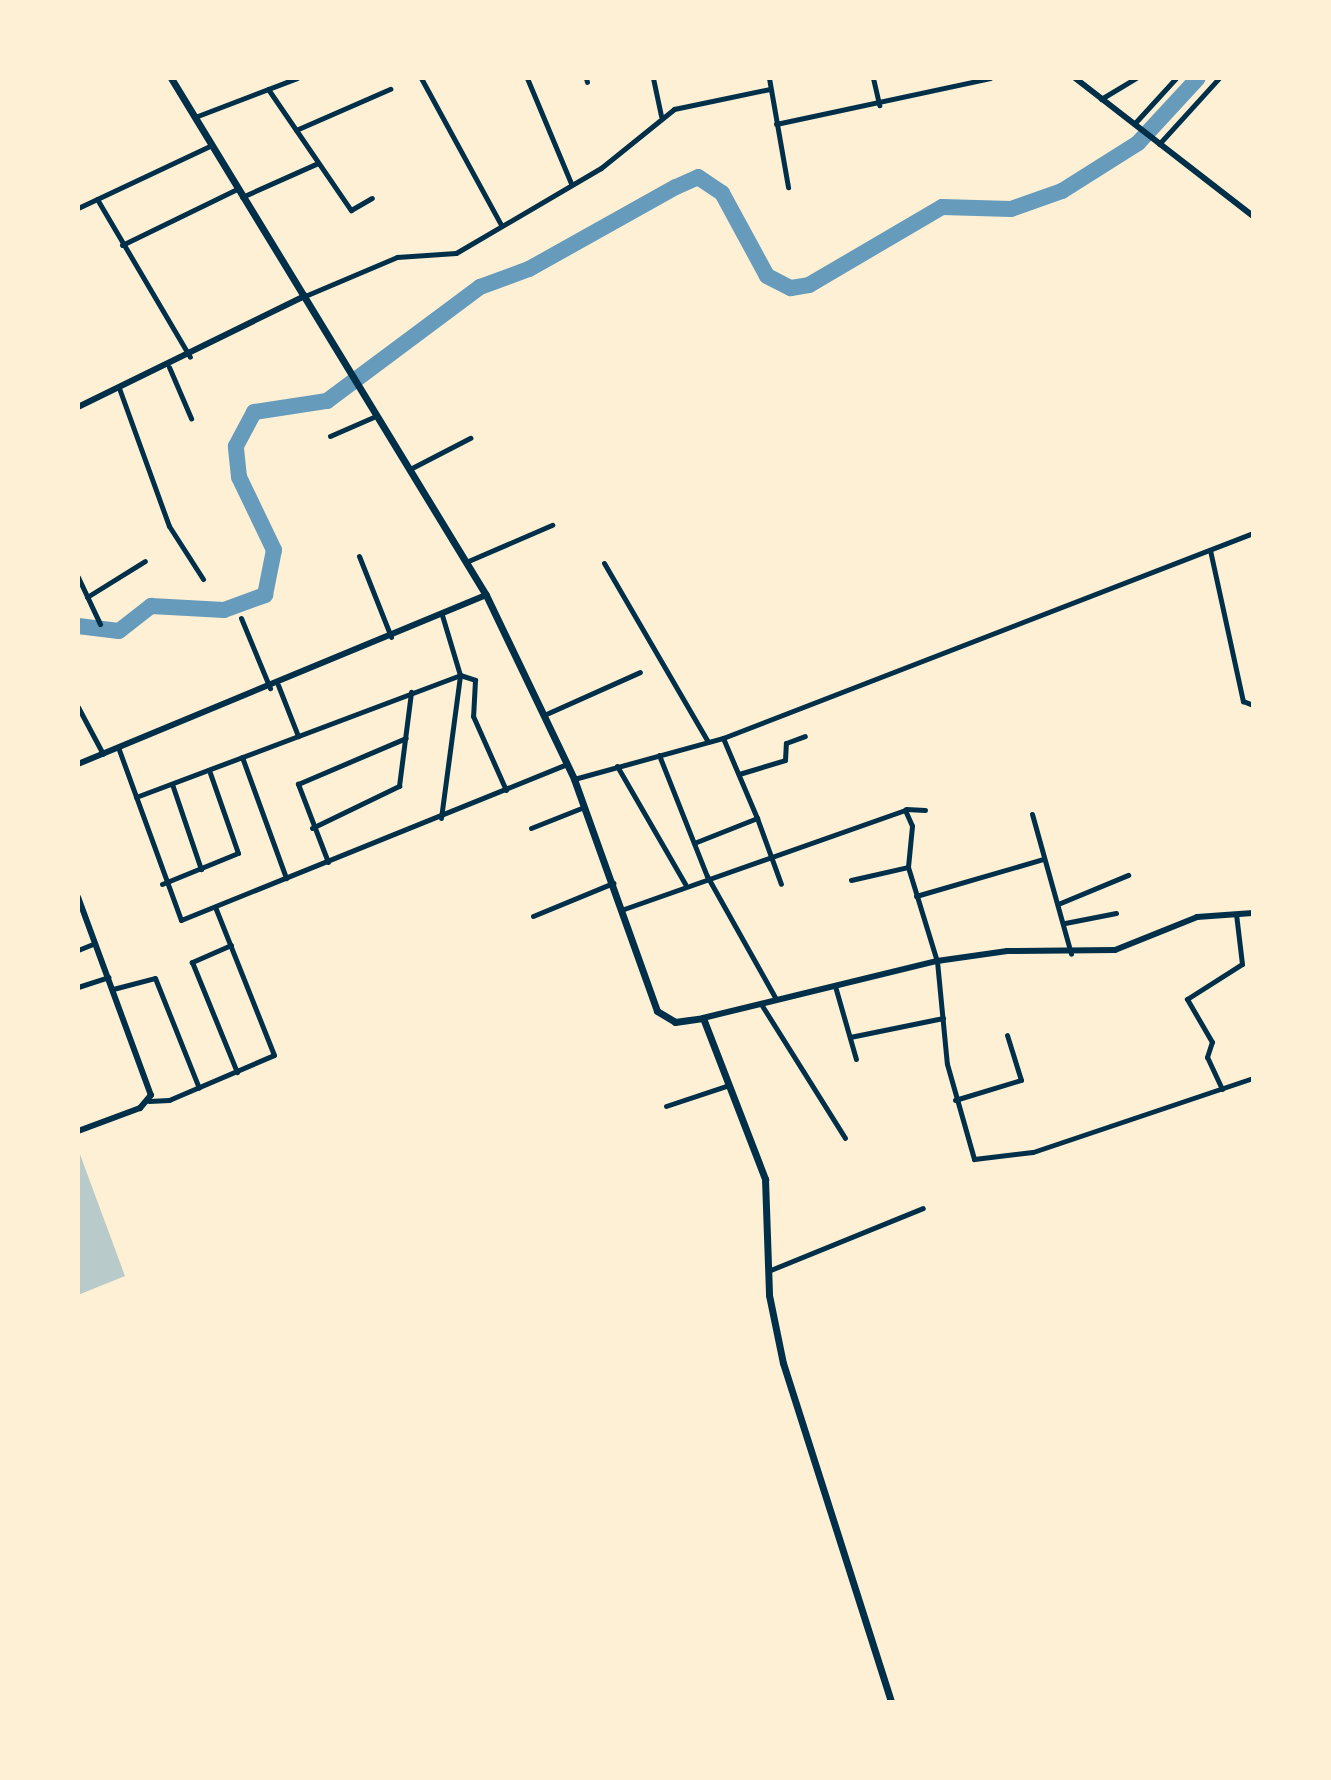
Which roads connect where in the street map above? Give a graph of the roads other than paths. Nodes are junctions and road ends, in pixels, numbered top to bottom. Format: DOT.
graph roads {
  1 [pos="171,78"];
  2 [pos="297,78"];
  3 [pos="421,78"];
  4 [pos="527,78"];
  5 [pos="653,78"];
  6 [pos="769,78"];
  7 [pos="873,78"];
  8 [pos="990,78"];
  9 [pos="1075,78"];
  10 [pos="1136,78"];
  11 [pos="1176,78"];
  12 [pos="1219,78"];
  13 [pos="268,89"];
  14 [pos="390,89"];
  15 [pos="770,89"];
  16 [pos="1101,99"];
  17 [pos="879,105"];
  18 [pos="195,117"];
  19 [pos="661,117"];
  20 [pos="776,124"];
  21 [pos="1137,126"];
  22 [pos="296,130"];
  23 [pos="1157,142"];
  24 [pos="212,145"];
  25 [pos="318,163"];
  26 [pos="571,183"];
  27 [pos="788,187"];
  28 [pos="237,189"];
  29 [pos="242,198"];
  30 [pos="372,198"];
  31 [pos="97,199"];
  32 [pos="78,208"];
  33 [pos="1253,216"];
  34 [pos="501,225"];
  35 [pos="122,245"];
  36 [pos="305,296"];
  37 [pos="190,357"];
  38 [pos="169,367"];
  39 [pos="119,388"];
  40 [pos="79,404"];
  41 [pos="376,416"];
  42 [pos="191,418"];
  43 [pos="330,436"];
  44 [pos="470,438"];
  45 [pos="410,469"];
  46 [pos="552,525"];
  47 [pos="1253,533"];
  48 [pos="1210,550"];
  49 [pos="359,556"];
  50 [pos="145,561"];
  51 [pos="466,562"];
  52 [pos="604,563"];
  53 [pos="78,577"];
  54 [pos="203,579"];
  55 [pos="486,595"];
  56 [pos="87,597"];
  57 [pos="442,615"];
  58 [pos="241,618"];
  59 [pos="100,624"];
  60 [pos="391,638"];
  61 [pos="640,672"];
  62 [pos="460,675"];
  63 [pos="274,687"];
  64 [pos="411,692"];
  65 [pos="1253,705"];
  66 [pos="78,707"];
  67 [pos="544,715"];
  68 [pos="298,736"];
  69 [pos="805,736"];
  70 [pos="406,738"];
  71 [pos="723,738"];
  72 [pos="708,742"];
  73 [pos="118,747"];
  74 [pos="103,754"];
  75 [pos="659,755"];
  76 [pos="242,757"];
  77 [pos="78,764"];
  78 [pos="567,764"];
  79 [pos="617,766"];
  80 [pos="209,770"];
  81 [pos="739,774"];
  82 [pos="574,779"];
  83 [pos="172,784"];
  84 [pos="506,790"];
  85 [pos="136,797"];
  86 [pos="585,807"];
  87 [pos="905,810"];
  88 [pos="925,810"];
  89 [pos="1032,814"];
  90 [pos="757,818"];
  91 [pos="441,819"];
  92 [pos="312,828"];
  93 [pos="531,828"];
  94 [pos="694,843"];
  95 [pos="772,855"];
  96 [pos="1043,859"];
  97 [pos="328,862"];
  98 [pos="908,867"];
  99 [pos="201,869"];
  100 [pos="1128,875"];
  101 [pos="707,876"];
  102 [pos="286,878"];
  103 [pos="851,880"];
  104 [pos="614,883"];
  105 [pos="162,884"];
  106 [pos="685,884"];
  107 [pos="781,884"];
  108 [pos="916,896"];
  109 [pos="78,897"];
  110 [pos="1058,904"];
  111 [pos="215,907"];
  112 [pos="624,909"];
  113 [pos="1116,913"];
  114 [pos="1253,913"];
  115 [pos="1236,914"];
  116 [pos="533,916"];
  117 [pos="1065,923"];
  118 [pos="95,943"];
  119 [pos="231,945"];
  120 [pos="78,950"];
  121 [pos="1071,954"];
  122 [pos="937,961"];
  123 [pos="108,977"];
  124 [pos="835,985"];
  125 [pos="78,987"];
  126 [pos="113,989"];
  127 [pos="776,999"];
  128 [pos="761,1004"];
  129 [pos="703,1018"];
  130 [pos="943,1018"];
  131 [pos="1007,1035"];
  132 [pos="850,1037"];
  133 [pos="856,1059"];
  134 [pos="237,1072"];
  135 [pos="1253,1078"];
  136 [pos="726,1086"];
  137 [pos="199,1088"];
  138 [pos="1222,1089"];
  139 [pos="955,1100"];
  140 [pos="149,1101"];
  141 [pos="666,1106"];
  142 [pos="78,1131"];
  143 [pos="845,1138"];
  144 [pos="923,1208"];
  145 [pos="767,1271"];
  146 [pos="891,1702"];
  1 -- 18 [label="main road"];
  2 -- 13 [label="street"];
  3 -- 34 [label="street"];
  4 -- 26 [label="street"];
  5 -- 19 [label="street"];
  6 -- 15 [label="street"];
  7 -- 17 [label="street"];
  8 -- 17 [label="street"];
  9 -- 16 [label="street"];
  10 -- 16 [label="street"];
  11 -- 21 [label="street"];
  12 -- 23 [label="street"];
  13 -- 18 [label="street"];
  13 -- 22 [label="street"];
  14 -- 22 [label="street"];
  15 -- 19 [label="street"];
  15 -- 20 [label="street"];
  16 -- 21 [label="street"];
  17 -- 20 [label="street"];
  18 -- 24 [label="main road"];
  19 -- 26 [label="street"];
  20 -- 27 [label="street"];
  21 -- 23 [label="street"];
  22 -- 25 [label="street"];
  23 -- 33 [label="street"];
  24 -- 28 [label="main road"];
  24 -- 31 [label="street"];
  25 -- 29 [label="street"];
  25 -- 30 [label="street"];
  26 -- 34 [label="street"];
  28 -- 29 [label="main road"];
  28 -- 35 [label="street"];
  29 -- 36 [label="main road"];
  31 -- 32 [label="street"];
  31 -- 35 [label="street"];
  34 -- 36 [label="street"];
  35 -- 37 [label="street"];
  36 -- 37 [label="street"];
  36 -- 41 [label="main road"];
  37 -- 38 [label="street"];
  38 -- 39 [label="street"];
  38 -- 42 [label="street"];
  39 -- 40 [label="street"];
  39 -- 54 [label="street"];
  41 -- 43 [label="street"];
  41 -- 45 [label="main road"];
  44 -- 45 [label="street"];
  45 -- 51 [label="main road"];
  46 -- 51 [label="street"];
  47 -- 48 [label="street"];
  48 -- 65 [label="street"];
  48 -- 71 [label="street"];
  49 -- 60 [label="street"];
  50 -- 56 [label="street"];
  51 -- 55 [label="main road"];
  52 -- 72 [label="street"];
  53 -- 56 [label="street"];
  55 -- 57 [label="street"];
  55 -- 67 [label="main road"];
  56 -- 59 [label="street"];
  57 -- 60 [label="street"];
  57 -- 62 [label="street"];
  58 -- 63 [label="street"];
  60 -- 63 [label="street"];
  61 -- 67 [label="street"];
  62 -- 64 [label="street"];
  62 -- 84 [label="street"];
  62 -- 91 [label="street"];
  63 -- 68 [label="street"];
  63 -- 73 [label="street"];
  64 -- 68 [label="street"];
  64 -- 70 [label="street"];
  66 -- 74 [label="street"];
  67 -- 78 [label="main road"];
  68 -- 76 [label="street"];
  69 -- 81 [label="street"];
  70 -- 92 [label="street"];
  70 -- 92 [label="street"];
  71 -- 72 [label="street"];
  71 -- 81 [label="street"];
  72 -- 75 [label="street"];
  73 -- 74 [label="street"];
  73 -- 85 [label="street"];
  74 -- 77 [label="street"];
  75 -- 79 [label="street"];
  75 -- 94 [label="street"];
  76 -- 80 [label="street"];
  76 -- 102 [label="street"];
  78 -- 82 [label="main road"];
  78 -- 84 [label="street"];
  79 -- 82 [label="street"];
  79 -- 106 [label="street"];
  80 -- 83 [label="street"];
  80 -- 99 [label="street"];
  81 -- 90 [label="street"];
  82 -- 86 [label="main road"];
  83 -- 85 [label="street"];
  83 -- 99 [label="street"];
  84 -- 91 [label="street"];
  85 -- 105 [label="street"];
  86 -- 93 [label="street"];
  86 -- 104 [label="main road"];
  87 -- 88 [label="street"];
  87 -- 95 [label="street"];
  87 -- 98 [label="street"];
  89 -- 96 [label="street"];
  90 -- 94 [label="street"];
  90 -- 95 [label="street"];
  91 -- 97 [label="street"];
  92 -- 97 [label="street"];
  94 -- 101 [label="street"];
  95 -- 101 [label="street"];
  95 -- 107 [label="street"];
  96 -- 108 [label="street"];
  96 -- 110 [label="street"];
  97 -- 102 [label="street"];
  98 -- 103 [label="street"];
  98 -- 108 [label="street"];
  99 -- 105 [label="street"];
  100 -- 110 [label="street"];
  101 -- 106 [label="street"];
  101 -- 127 [label="street"];
  102 -- 111 [label="street"];
  104 -- 112 [label="main road"];
  104 -- 116 [label="street"];
  105 -- 111 [label="street"];
  106 -- 112 [label="street"];
  108 -- 122 [label="street"];
  109 -- 118 [label="street"];
  110 -- 117 [label="street"];
  111 -- 119 [label="street"];
  112 -- 129 [label="main road"];
  113 -- 117 [label="street"];
  114 -- 115 [label="street"];
  115 -- 121 [label="street"];
  115 -- 138 [label="street"];
  117 -- 121 [label="street"];
  118 -- 120 [label="street"];
  118 -- 123 [label="street"];
  119 -- 134 [label="street"];
  119 -- 134 [label="street"];
  121 -- 122 [label="street"];
  122 -- 124 [label="street"];
  122 -- 130 [label="street"];
  123 -- 125 [label="street"];
  123 -- 126 [label="street"];
  124 -- 127 [label="street"];
  124 -- 132 [label="street"];
  126 -- 137 [label="street"];
  126 -- 140 [label="street"];
  127 -- 128 [label="street"];
  128 -- 129 [label="street"];
  128 -- 143 [label="street"];
  129 -- 136 [label="main road"];
  130 -- 132 [label="street"];
  130 -- 139 [label="street"];
  131 -- 139 [label="street"];
  132 -- 133 [label="street"];
  134 -- 137 [label="street"];
  135 -- 138 [label="street"];
  136 -- 141 [label="street"];
  136 -- 145 [label="main road"];
  137 -- 140 [label="street"];
  138 -- 139 [label="street"];
  140 -- 142 [label="street"];
  144 -- 145 [label="street"];
  145 -- 146 [label="main road"];
}
